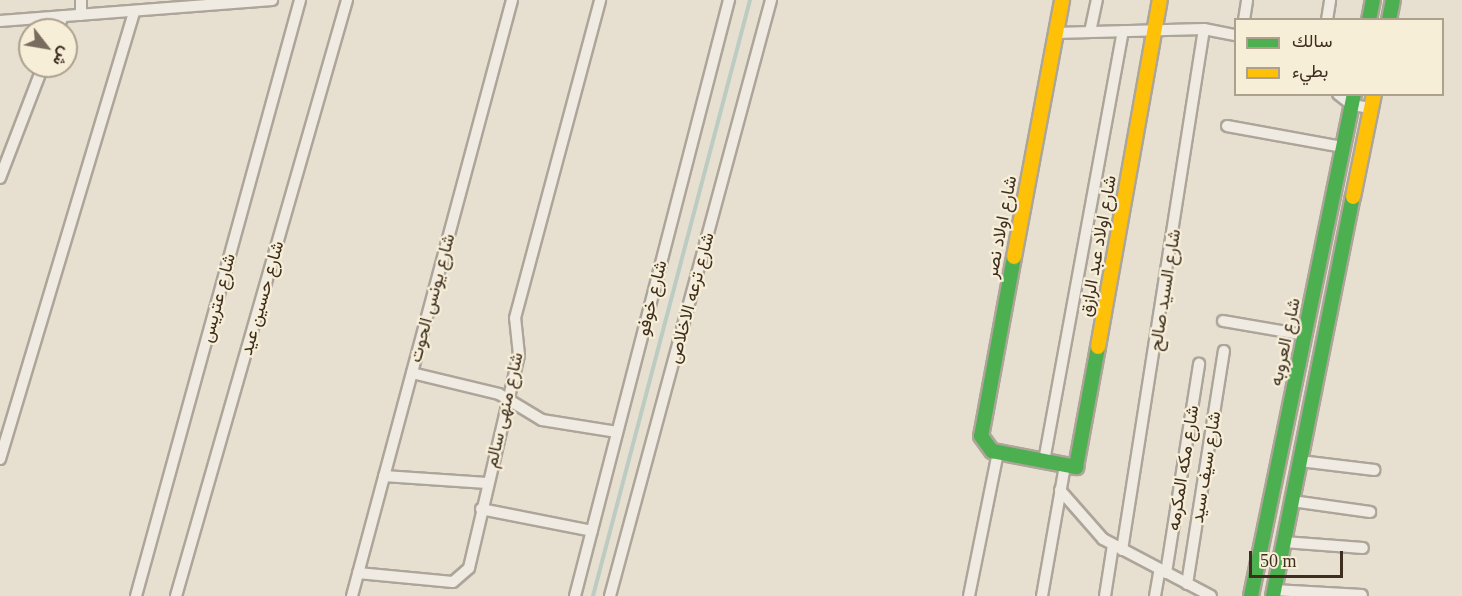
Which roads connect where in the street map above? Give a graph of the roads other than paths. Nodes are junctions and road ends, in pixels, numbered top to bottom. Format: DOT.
graph roads {
  1 [pos="81,0"];
  2 [pos="272,0"];
  3 [pos="300,0"];
  4 [pos="347,0"];
  5 [pos="512,0"];
  6 [pos="600,0"];
  7 [pos="729,0"];
  8 [pos="771,0"];
  9 [pos="1062,0"];
  10 [pos="1097,0"];
  11 [pos="1160,0"];
  12 [pos="1247,0"];
  13 [pos="1330,0"];
  14 [pos="1373,0"];
  15 [pos="1393,0"];
  16 [pos="250,1"];
  17 [pos="135,12"];
  18 [pos="81,15"];
  19 [pos="63,16"];
  20 [pos="1244,18"];
  21 [pos="1327,18"];
  22 [pos="1369,18"];
  23 [pos="1389,18"];
  24 [pos="0,21"];
  25 [pos="1204,29"];
  26 [pos="1123,31"];
  27 [pos="1154,31"];
  28 [pos="1090,32"];
  29 [pos="1055,33"];
  30 [pos="1234,35"];
  31 [pos="38,78"];
  32 [pos="1353,100"];
  33 [pos="1372,101"];
  34 [pos="1227,126"];
  35 [pos="1343,147"];
  36 [pos="0,178"];
  37 [pos="1223,321"];
  38 [pos="1305,335"];
  39 [pos="1224,351"];
  40 [pos="1199,364"];
  41 [pos="412,373"];
  42 [pos="508,399"];
  43 [pos="617,432"];
  44 [pos="998,452"];
  45 [pos="0,459"];
  46 [pos="1044,461"];
  47 [pos="1300,461"];
  48 [pos="1070,466"];
  49 [pos="1374,470"];
  50 [pos="384,476"];
  51 [pos="487,483"];
  52 [pos="1060,490"];
  53 [pos="1292,501"];
  54 [pos="481,509"];
  55 [pos="1370,512"];
  56 [pos="592,531"];
  57 [pos="1284,542"];
  58 [pos="1117,548"];
  59 [pos="1363,548"];
  60 [pos="1163,571"];
  61 [pos="358,573"];
  62 [pos="1187,584"];
  63 [pos="1274,593"];
  64 [pos="1362,595"];
  65 [pos="135,596"];
  66 [pos="176,596"];
  67 [pos="352,596"];
  68 [pos="575,596"];
  69 [pos="610,596"];
  70 [pos="969,596"];
  71 [pos="1042,596"];
  72 [pos="1105,596"];
  73 [pos="1155,596"];
  74 [pos="1211,596"];
  75 [pos="1251,596"];
  1 -- 18 [label="street"];
  2 -- 16 [label="street"];
  3 -- 65 [label="street, شارع عتريس"];
  4 -- 66 [label="street, شارع حسين عيد"];
  5 -- 41 [label="street, شارع يونس الحوت"];
  6 -- 42 [label="street, شارع منهى سالم"];
  7 -- 43 [label="street, شارع خوفو"];
  8 -- 69 [label="street, شارع ترعه الاخلاص"];
  9 -- 29 [label="street, شارع اولاد نصر"];
  10 -- 28 [label="street"];
  11 -- 27 [label="street, شارع اولاد عبد الرازق"];
  12 -- 20 [label="street"];
  13 -- 21 [label="street"];
  14 -- 22 [label="street"];
  15 -- 23 [label="street"];
  16 -- 17 [label="street"];
  17 -- 18 [label="street"];
  17 -- 45 [label="street"];
  18 -- 19 [label="street"];
  19 -- 24 [label="street"];
  25 -- 27 [label="street"];
  25 -- 30 [label="street"];
  25 -- 58 [label="street, شارع السيد صالح"];
  26 -- 27 [label="street"];
  26 -- 28 [label="street"];
  26 -- 46 [label="street"];
  27 -- 48 [label="street, شارع اولاد عبد الرازق"];
  28 -- 29 [label="street"];
  29 -- 44 [label="street, شارع اولاد نصر"];
  31 -- 36 [label="street"];
  32 -- 33 [label="street"];
  32 -- 35 [label="street, شارع العروبه"];
  33 -- 47 [label="street"];
  34 -- 35 [label="street"];
  35 -- 38 [label="street, شارع العروبه"];
  37 -- 38 [label="street"];
  38 -- 75 [label="street, شارع العروبه"];
  39 -- 62 [label="street, شارع سيف سيد"];
  40 -- 60 [label="street, شارع مكه المكرمه"];
  41 -- 42 [label="street"];
  41 -- 50 [label="street, شارع يونس الحوت"];
  42 -- 43 [label="street"];
  42 -- 51 [label="street, شارع منهى سالم"];
  43 -- 56 [label="street, شارع خوفو"];
  44 -- 46 [label="street"];
  44 -- 70 [label="street"];
  46 -- 48 [label="street"];
  47 -- 49 [label="street"];
  47 -- 53 [label="street"];
  48 -- 52 [label="street"];
  50 -- 51 [label="street"];
  50 -- 61 [label="street, شارع يونس الحوت"];
  51 -- 54 [label="street, شارع منهى سالم"];
  52 -- 58 [label="street"];
  52 -- 71 [label="street"];
  53 -- 55 [label="street"];
  53 -- 57 [label="street"];
  54 -- 56 [label="street"];
  54 -- 61 [label="street, شارع منهى سالم"];
  56 -- 68 [label="street, شارع خوفو"];
  57 -- 59 [label="street"];
  57 -- 63 [label="street"];
  58 -- 60 [label="street"];
  58 -- 72 [label="street, شارع السيد صالح"];
  60 -- 62 [label="street"];
  60 -- 73 [label="street, شارع مكه المكرمه"];
  61 -- 67 [label="street, شارع يونس الحوت"];
  62 -- 74 [label="street"];
  63 -- 64 [label="street"];
}
